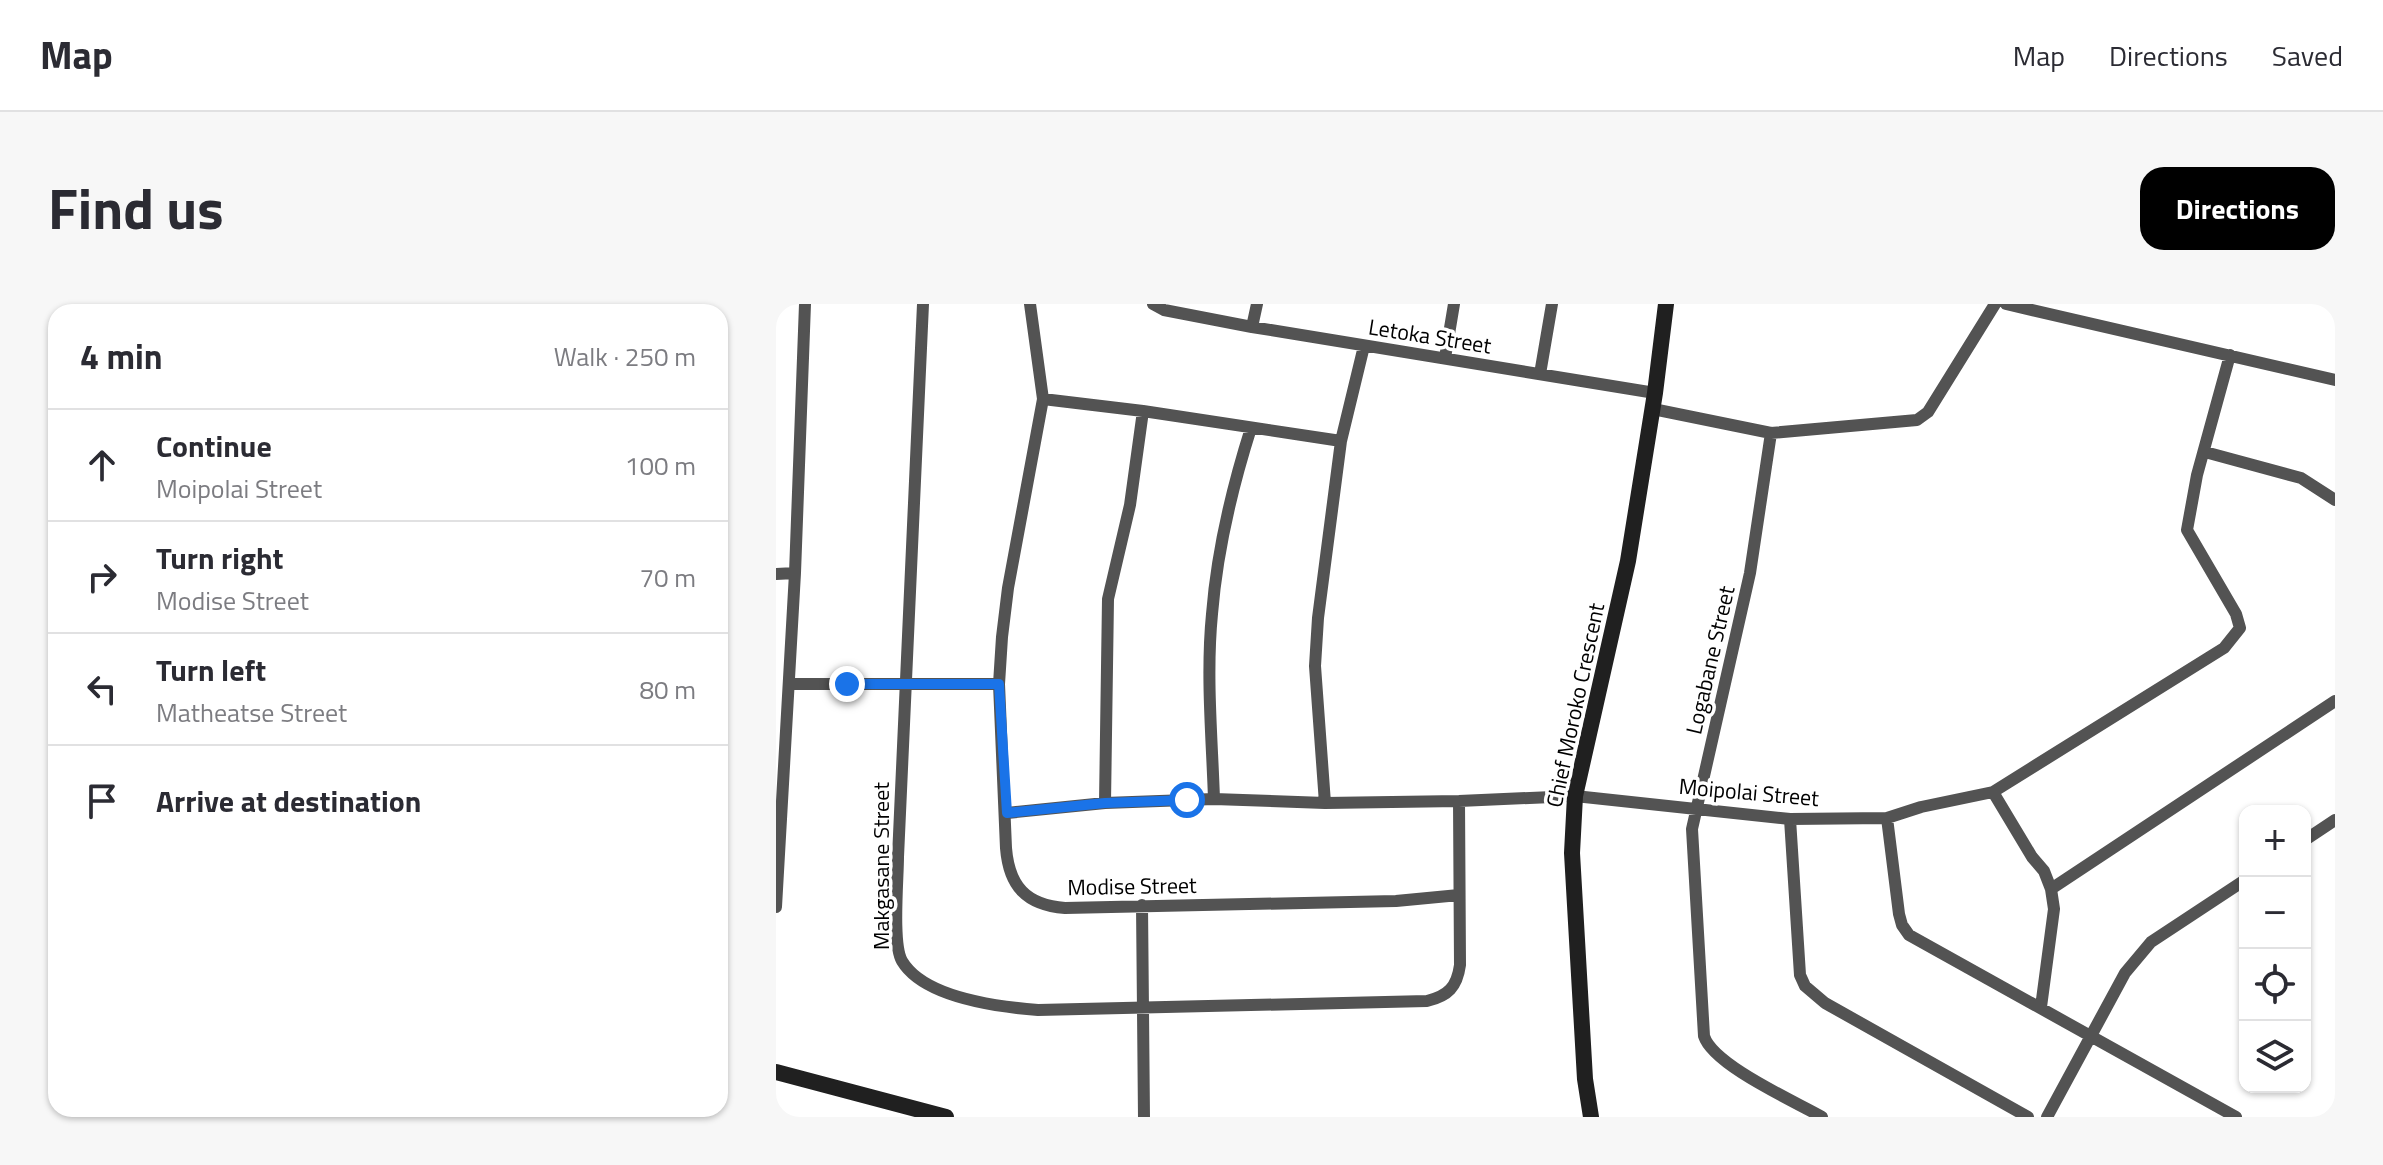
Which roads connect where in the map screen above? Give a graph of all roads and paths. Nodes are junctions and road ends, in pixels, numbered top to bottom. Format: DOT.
graph roads {
  1 [pos="805,304"];
  2 [pos="923,304"];
  3 [pos="1030,304"];
  4 [pos="1153,304"];
  5 [pos="1257,304"];
  6 [pos="1454,304"];
  7 [pos="1552,304"];
  8 [pos="1666,304"];
  9 [pos="1995,304"];
  10 [pos="2006,304"];
  11 [pos="1252,327"];
  12 [pos="1364,346"];
  13 [pos="2230,355"];
  14 [pos="1445,358"];
  15 [pos="1540,374"];
  16 [pos="2335,380"];
  17 [pos="1043,399"];
  18 [pos="1654,401"];
  19 [pos="1143,411"];
  20 [pos="1251,428"];
  21 [pos="1771,433"];
  22 [pos="1341,441"];
  23 [pos="2205,452"];
  24 [pos="2335,500"];
  25 [pos="795,573"];
  26 [pos="776,574"];
  27 [pos="789,684"];
  28 [pos="999,684"];
  29 [pos="904,685"];
  30 [pos="2335,701"];
  31 [pos="1993,792"];
  32 [pos="1575,796"];
  33 [pos="1214,799"];
  34 [pos="1459,801"];
  35 [pos="1105,803"];
  36 [pos="1325,803"];
  37 [pos="1698,808"];
  38 [pos="1007,813"];
  39 [pos="1887,818"];
  40 [pos="1790,819"];
  41 [pos="2335,820"];
  42 [pos="2311,836"];
  43 [pos="2239,884"];
  44 [pos="2051,889"];
  45 [pos="1459,895"];
  46 [pos="1142,905"];
  47 [pos="776,907"];
  48 [pos="1142,1007"];
  49 [pos="2041,1007"];
  50 [pos="2091,1034"];
  51 [pos="776,1072"];
  52 [pos="946,1117"];
  53 [pos="1144,1117"];
  54 [pos="1591,1117"];
  55 [pos="1822,1117"];
  56 [pos="2028,1117"];
  57 [pos="2047,1117"];
  58 [pos="2236,1117"];
  1 -- 25 [label="street"];
  2 -- 29 [label="street, Makgasane Street"];
  3 -- 17 [label="street, Modise Street"];
  4 -- 11 [label="street, Letoka Street"];
  5 -- 11 [label="street"];
  6 -- 14 [label="street"];
  7 -- 15 [label="street"];
  8 -- 18 [label="street, Chief Moroko Crescent"];
  9 -- 21 [label="street"];
  10 -- 13 [label="street"];
  11 -- 12 [label="street, Letoka Street"];
  12 -- 14 [label="street, Letoka Street"];
  12 -- 22 [label="street"];
  13 -- 16 [label="street"];
  13 -- 23 [label="street, Moipolai Street"];
  14 -- 15 [label="street, Letoka Street"];
  15 -- 18 [label="street, Letoka Street"];
  17 -- 19 [label="street"];
  17 -- 28 [label="street, Modise Street"];
  18 -- 21 [label="street, Letoka Street"];
  18 -- 32 [label="street, Chief Moroko Crescent"];
  19 -- 20 [label="street"];
  19 -- 35 [label="street"];
  20 -- 22 [label="street"];
  20 -- 33 [label="street"];
  21 -- 37 [label="street, Logabane Street"];
  22 -- 36 [label="street"];
  23 -- 24 [label="street"];
  23 -- 31 [label="street, Moipolai Street"];
  25 -- 26 [label="street"];
  25 -- 27 [label="street"];
  27 -- 29 [label="street"];
  27 -- 47 [label="street"];
  28 -- 29 [label="street"];
  28 -- 38 [label="street, Modise Street"];
  29 -- 48 [label="street, Makgasane Street"];
  30 -- 44 [label="street"];
  31 -- 39 [label="street, Moipolai Street"];
  31 -- 44 [label="street"];
  32 -- 34 [label="street, Moipolai Street"];
  32 -- 37 [label="street, Moipolai Street"];
  32 -- 54 [label="street, Chief Moroko Crescent"];
  33 -- 35 [label="street, Moipolai Street"];
  33 -- 36 [label="street, Moipolai Street"];
  34 -- 36 [label="street, Moipolai Street"];
  34 -- 45 [label="street, Makgasane Street"];
  35 -- 38 [label="street, Moipolai Street"];
  37 -- 40 [label="street, Moipolai Street"];
  37 -- 55 [label="street, Logabane Street"];
  38 -- 46 [label="street, Modise Street"];
  39 -- 40 [label="street, Moipolai Street"];
  39 -- 49 [label="street"];
  40 -- 56 [label="street"];
  41 -- 42 [label="street"];
  43 -- 50 [label="street"];
  44 -- 49 [label="street"];
  45 -- 46 [label="street, Modise Street"];
  45 -- 48 [label="street, Makgasane Street"];
  46 -- 48 [label="street"];
  48 -- 53 [label="street"];
  49 -- 50 [label="street"];
  50 -- 57 [label="street"];
  50 -- 58 [label="street"];
  51 -- 52 [label="street"];
}
